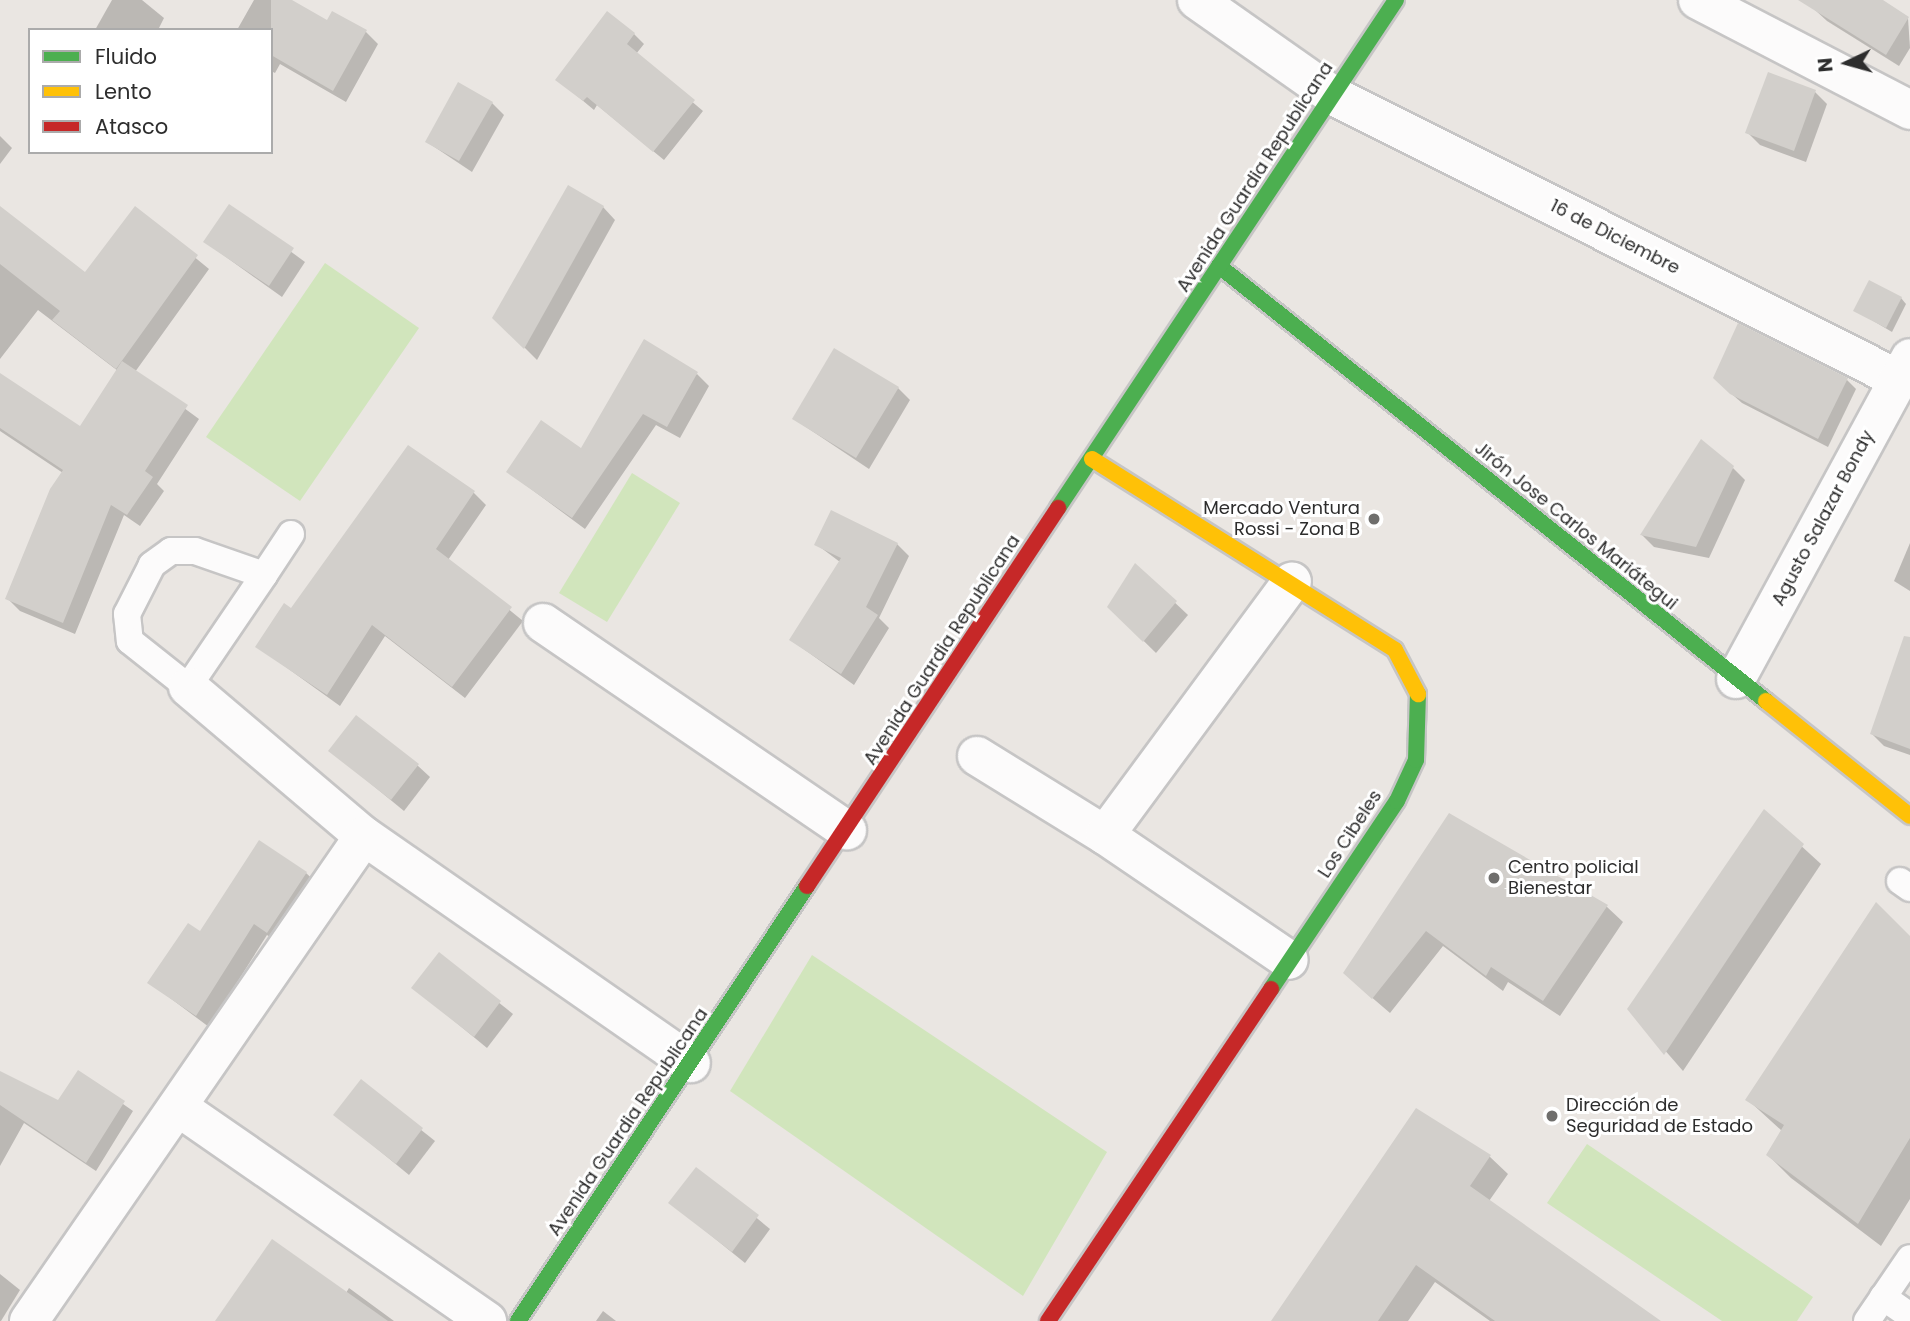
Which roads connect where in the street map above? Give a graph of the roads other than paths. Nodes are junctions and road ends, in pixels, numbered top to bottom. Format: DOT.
graph roads {
  1 [pos="1197,0"];
  2 [pos="1396,0"];
  3 [pos="1698,0"];
  4 [pos="1332,95"];
  5 [pos="1910,110"];
  6 [pos="1219,266"];
  7 [pos="1904,369"];
  8 [pos="1092,459"];
  9 [pos="291,534"];
  10 [pos="264,575"];
  11 [pos="1292,581"];
  12 [pos="543,624"];
  13 [pos="1736,679"];
  14 [pos="188,687"];
  15 [pos="977,756"];
  16 [pos="1910,816"];
  17 [pos="847,830"];
  18 [pos="1105,835"];
  19 [pos="364,836"];
  20 [pos="1289,960"];
  21 [pos="691,1063"];
  22 [pos="178,1107"];
  23 [pos="1910,1258"];
  24 [pos="1883,1297"];
  25 [pos="1910,1316"];
  26 [pos="29,1321"];
  27 [pos="487,1321"];
  28 [pos="518,1321"];
  29 [pos="1048,1321"];
  30 [pos="1867,1321"];
  1 -- 4 [label="street, 16 de Diciembre"];
  2 -- 4 [label="street, Avenida Guardia Republicana"];
  3 -- 5 [label="street"];
  4 -- 6 [label="street, Avenida Guardia Republicana"];
  4 -- 7 [label="street, 16 de Diciembre"];
  6 -- 8 [label="street, Avenida Guardia Republicana"];
  6 -- 13 [label="street, Jirón Jose Carlos Mariátegui"];
  7 -- 13 [label="street, Agusto Salazar Bondy"];
  8 -- 11 [label="street, Los Cibeles"];
  8 -- 17 [label="street, Avenida Guardia Republicana"];
  9 -- 10 [label="lane"];
  10 -- 14 [label="lane"];
  10 -- 14 [label="lane"];
  11 -- 18 [label="street"];
  11 -- 20 [label="street, Los Cibeles"];
  12 -- 17 [label="street"];
  13 -- 16 [label="street, Jirón Jose Carlos Mariátegui"];
  14 -- 19 [label="street"];
  15 -- 18 [label="street"];
  17 -- 21 [label="street, Avenida Guardia Republicana"];
  18 -- 20 [label="street"];
  19 -- 21 [label="street"];
  19 -- 22 [label="street"];
  20 -- 29 [label="street, Los Cibeles"];
  21 -- 28 [label="street, Avenida Guardia Republicana"];
  22 -- 26 [label="street"];
  22 -- 27 [label="street"];
  23 -- 24 [label="lane"];
  24 -- 25 [label="lane"];
  24 -- 30 [label="lane"];
}
